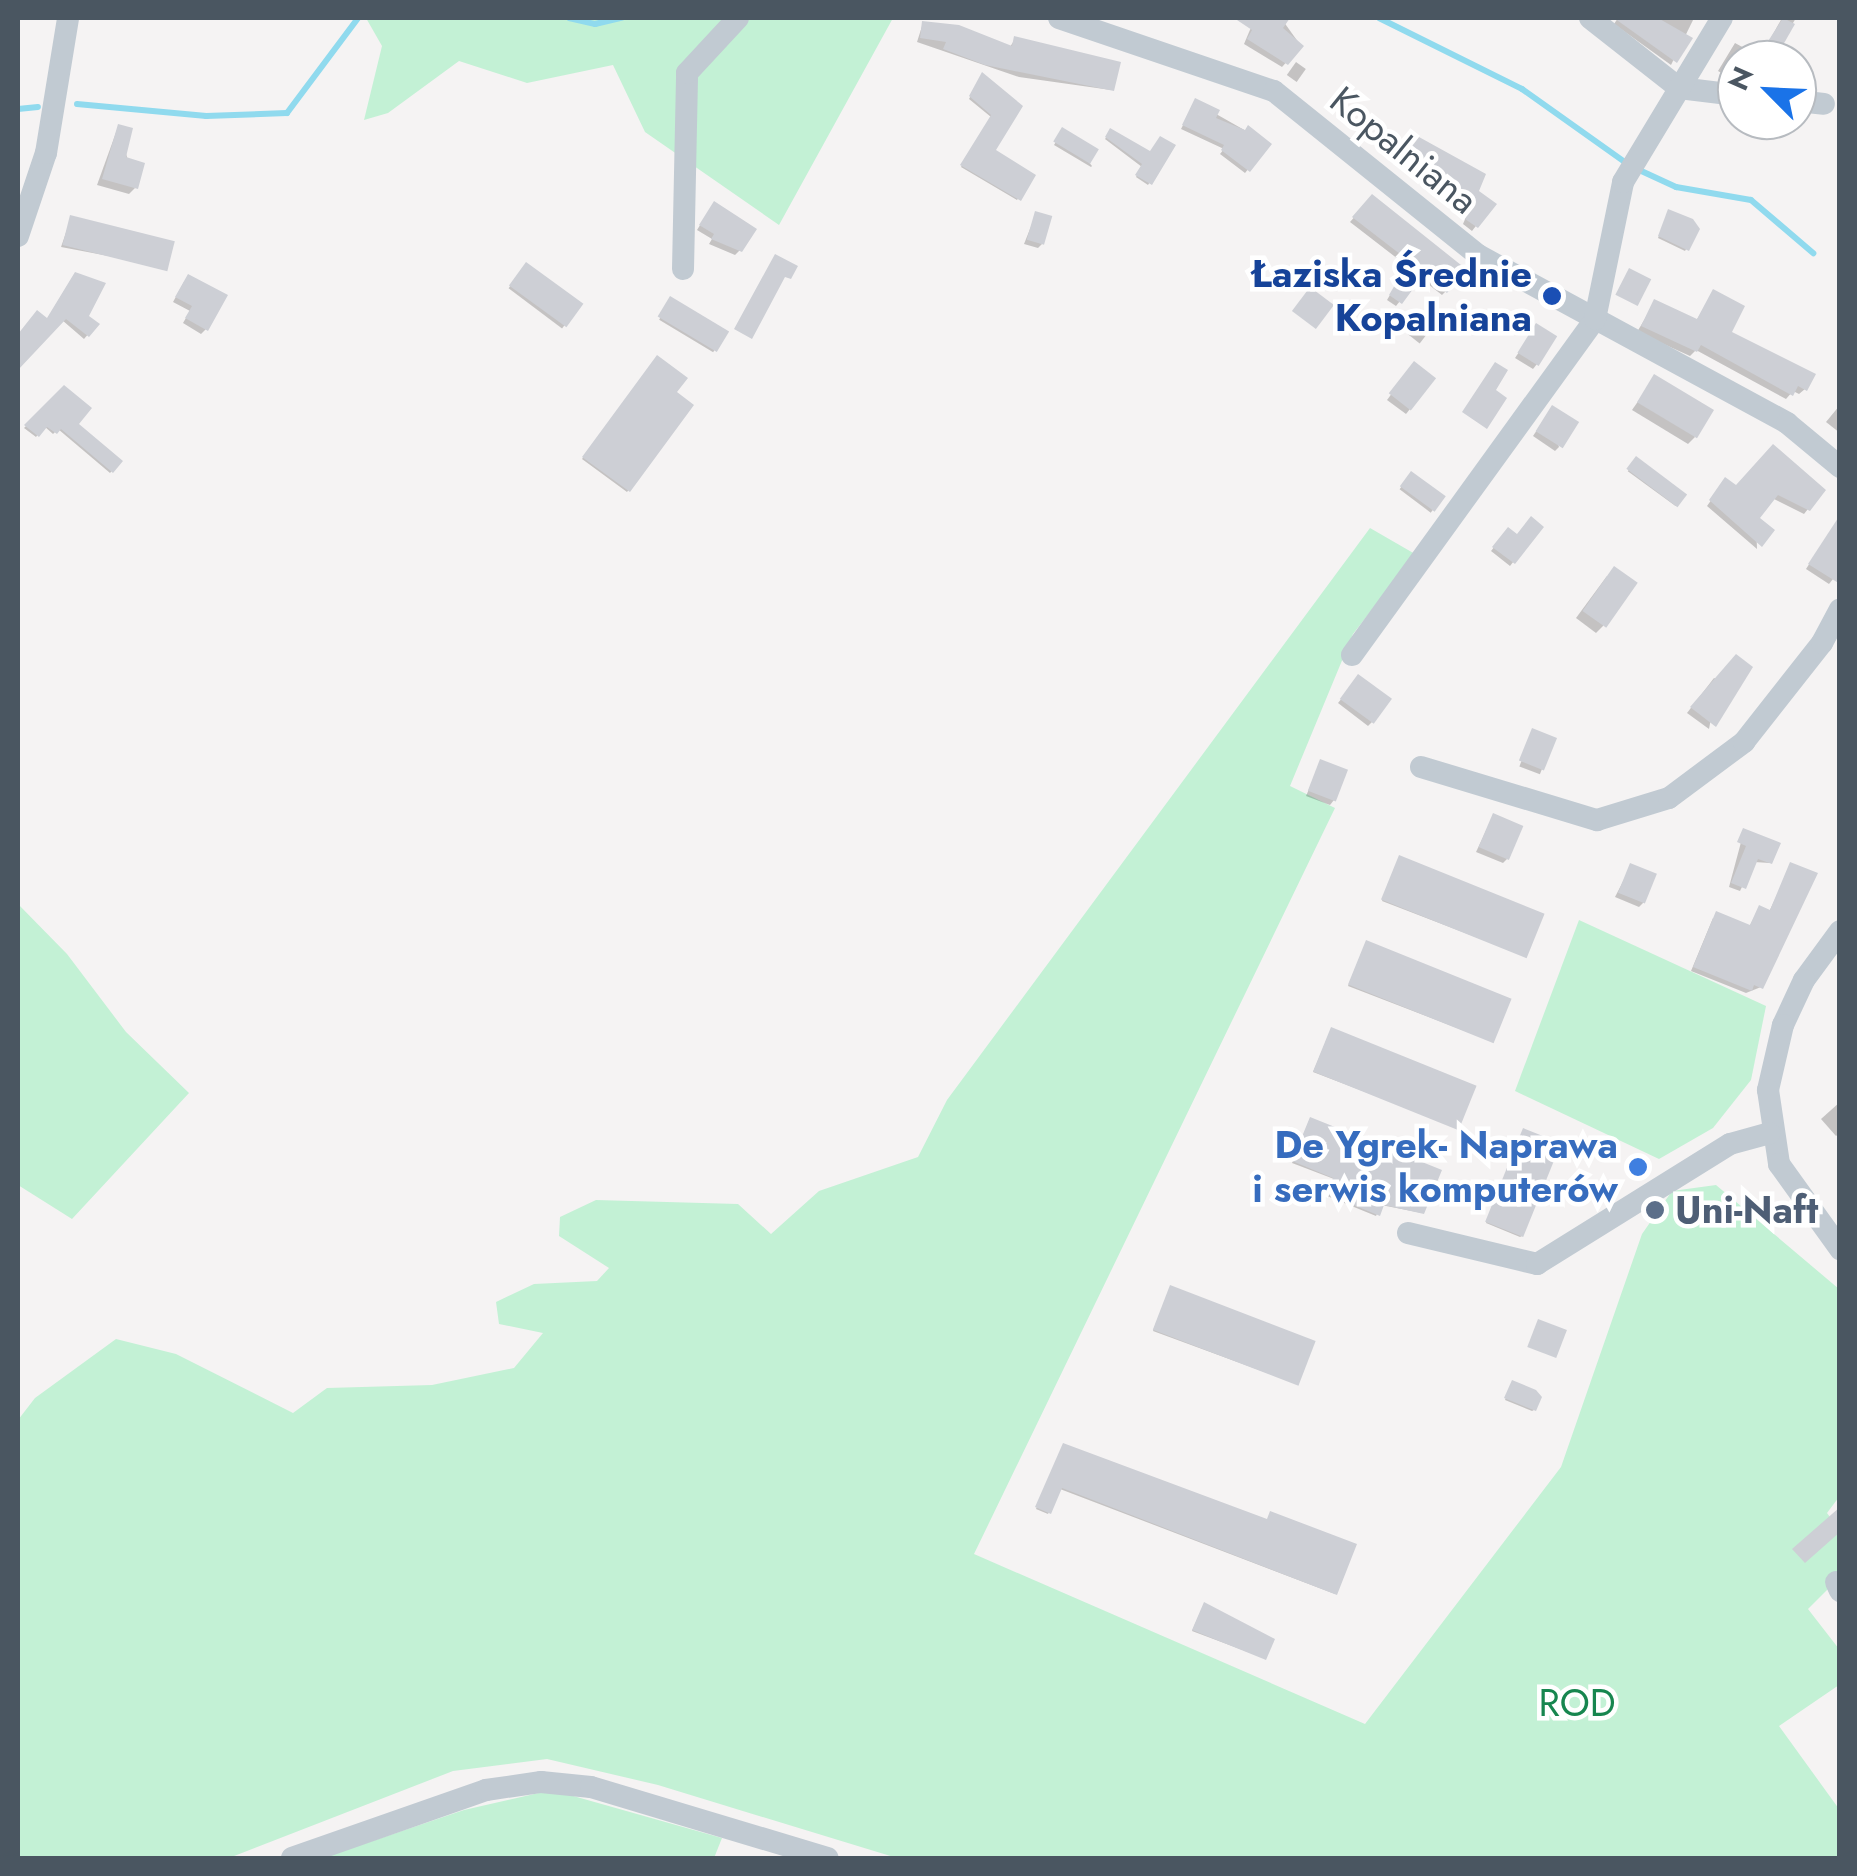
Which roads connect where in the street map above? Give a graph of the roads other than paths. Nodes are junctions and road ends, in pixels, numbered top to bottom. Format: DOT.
graph roads {
  1 [pos="68,18"];
  2 [pos="738,18"];
  3 [pos="1059,18"];
  4 [pos="1590,18"];
  5 [pos="1722,18"];
  6 [pos="1123,27"];
  7 [pos="1679,88"];
  8 [pos="1717,92"];
  9 [pos="1817,103"];
  10 [pos="1824,104"];
  11 [pos="24,208"];
  12 [pos="18,236"];
  13 [pos="684,269"];
  14 [pos="1595,319"];
  15 [pos="1840,467"];
  16 [pos="1840,609"];
  17 [pos="1352,655"];
  18 [pos="1421,767"];
  19 [pos="1840,931"];
  20 [pos="1770,1133"];
  21 [pos="1408,1233"];
  22 [pos="1840,1249"];
  23 [pos="292,1858"];
  24 [pos="828,1858"];
  1 -- 11 [label="street"];
  2 -- 13 [label="street"];
  3 -- 6 [label="street, Kopalniana"];
  4 -- 7 [label="street"];
  5 -- 7 [label="street"];
  6 -- 14 [label="street, Kopalniana"];
  7 -- 8 [label="street"];
  7 -- 14 [label="street"];
  9 -- 10 [label="street"];
  11 -- 12 [label="street"];
  14 -- 15 [label="street, Kopalniana"];
  14 -- 17 [label="street"];
  16 -- 18 [label="street"];
  19 -- 20 [label="street"];
  20 -- 21 [label="street"];
  20 -- 22 [label="street"];
  23 -- 24 [label="street"];
}
